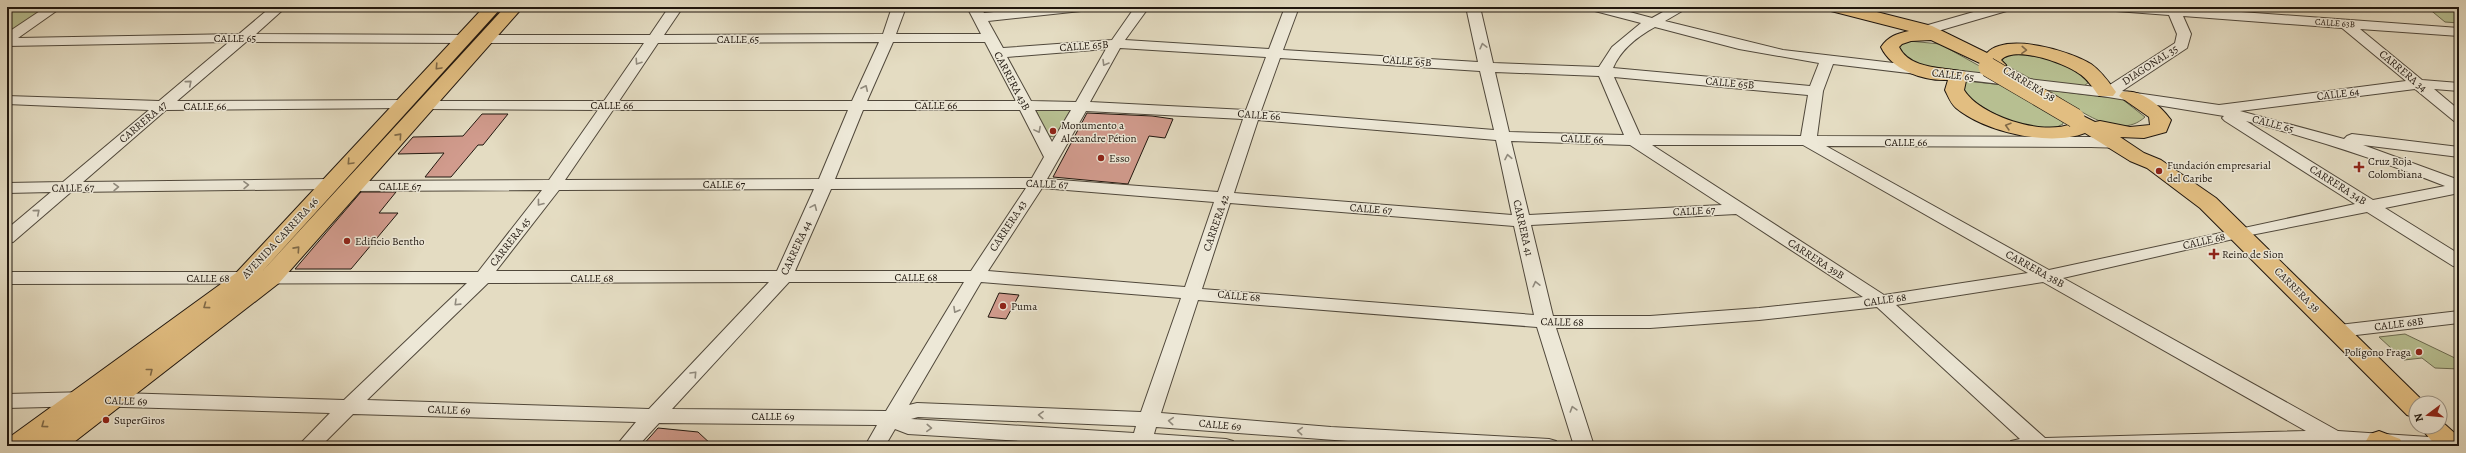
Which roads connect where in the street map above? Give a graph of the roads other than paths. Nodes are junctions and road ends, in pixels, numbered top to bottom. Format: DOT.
graph roads {
  1 [pos="55,7"];
  2 [pos="279,7"];
  3 [pos="493,7"];
  4 [pos="514,7"];
  5 [pos="676,7"];
  6 [pos="899,7"];
  7 [pos="1081,7"];
  8 [pos="1142,7"];
  9 [pos="1292,7"];
  10 [pos="1473,7"];
  11 [pos="1596,7"];
  12 [pos="1682,7"];
  13 [pos="1836,7"];
  14 [pos="2005,7"];
  15 [pos="2116,7"];
  16 [pos="2174,11"];
  17 [pos="977,12"];
  18 [pos="1652,23"];
  19 [pos="2346,24"];
  20 [pos="2459,32"];
  21 [pos="1925,33"];
  22 [pos="242,38"];
  23 [pos="888,38"];
  24 [pos="990,38"];
  25 [pos="464,39"];
  26 [pos="486,39"];
  27 [pos="654,39"];
  28 [pos="7,40"];
  29 [pos="1116,44"];
  30 [pos="1275,52"];
  31 [pos="998,53"];
  32 [pos="1827,60"];
  33 [pos="1892,60"];
  34 [pos="1992,64"];
  35 [pos="1489,67"];
  36 [pos="1604,72"];
  37 [pos="1952,76"];
  38 [pos="2419,84"];
  39 [pos="2459,87"];
  40 [pos="2098,89"];
  41 [pos="1816,91"];
  42 [pos="2129,96"];
  43 [pos="7,100"];
  44 [pos="404,104"];
  45 [pos="427,105"];
  46 [pos="608,105"];
  47 [pos="1025,105"];
  48 [pos="162,106"];
  49 [pos="857,106"];
  50 [pos="1080,106"];
  51 [pos="2216,109"];
  52 [pos="1252,114"];
  53 [pos="2459,118"];
  54 [pos="2094,130"];
  55 [pos="2312,134"];
  56 [pos="1504,136"];
  57 [pos="1634,140"];
  58 [pos="1808,142"];
  59 [pos="2459,152"];
  60 [pos="1051,155"];
  61 [pos="1037,183"];
  62 [pos="330,184"];
  63 [pos="825,184"];
  64 [pos="554,185"];
  65 [pos="354,186"];
  66 [pos="2459,187"];
  67 [pos="7,188"];
  68 [pos="66,188"];
  69 [pos="1224,198"];
  70 [pos="2372,206"];
  71 [pos="1740,209"];
  72 [pos="1521,221"];
  73 [pos="2240,233"];
  74 [pos="7,238"];
  75 [pos="2459,262"];
  76 [pos="976,276"];
  77 [pos="2048,276"];
  78 [pos="7,278"];
  79 [pos="244,278"];
  80 [pos="271,278"];
  81 [pos="482,278"];
  82 [pos="783,278"];
  83 [pos="1192,292"];
  84 [pos="1882,301"];
  85 [pos="2459,317"];
  86 [pos="2441,319"];
  87 [pos="1545,322"];
  88 [pos="2459,329"];
  89 [pos="2339,331"];
  90 [pos="79,399"];
  91 [pos="112,400"];
  92 [pos="7,401"];
  93 [pos="2408,401"];
  94 [pos="350,407"];
  95 [pos="655,416"];
  96 [pos="892,418"];
  97 [pos="1148,419"];
  98 [pos="2442,435"];
  99 [pos="2334,438"];
  100 [pos="1142,439"];
  101 [pos="1331,440"];
  102 [pos="2385,444"];
  103 [pos="2034,445"];
  104 [pos="16,446"];
  105 [pos="51,446"];
  106 [pos="308,446"];
  107 [pos="626,446"];
  108 [pos="875,446"];
  109 [pos="1226,446"];
  110 [pos="1549,446"];
  111 [pos="1584,446"];
  112 [pos="2018,446"];
  113 [pos="2454,446"];
  1 -- 28 [label="street"];
  2 -- 22 [label="street, CARRERA 47"];
  3 -- 25 [label="main road, AVENIDA CARRERA 46"];
  4 -- 26 [label="main road, AVENIDA CARRERA 46"];
  5 -- 27 [label="street, CARRERA 45"];
  6 -- 23 [label="street, CARRERA 44"];
  7 -- 17 [label="street"];
  8 -- 29 [label="street, CARRERA 43"];
  9 -- 30 [label="street, CARRERA 42"];
  35 -- 10 [label="street, CARRERA 41, one-way"];
  11 -- 18 [label="street"];
  12 -- 18 [label="street"];
  13 -- 21 [label="main road, CARRERA 38"];
  14 -- 21 [label="street"];
  15 -- 16 [label="street, CALLE 63B"];
  16 -- 19 [label="street, CALLE 63B"];
  16 -- 40 [label="street, DIAGONAL 35"];
  17 -- 24 [label="street, CARRERA 43B"];
  18 -- 32 [label="street"];
  18 -- 36 [label="street"];
  19 -- 20 [label="street, CALLE 63B"];
  19 -- 38 [label="street, CARRERA 34"];
  21 -- 33 [label="main road"];
  21 -- 34 [label="main road, CARRERA 38"];
  22 -- 25 [label="street, CALLE 65"];
  22 -- 28 [label="street, CALLE 65"];
  48 -- 22 [label="street, CARRERA 47, one-way"];
  23 -- 24 [label="street, CALLE 65"];
  23 -- 27 [label="street, CALLE 65"];
  49 -- 23 [label="street, CARRERA 44, one-way"];
  24 -- 31 [label="street, CARRERA 43B"];
  25 -- 44 [label="main road, AVENIDA CARRERA 46, one-way"];
  26 -- 27 [label="street, CALLE 65"];
  26 -- 45 [label="main road, AVENIDA CARRERA 46"];
  27 -- 46 [label="street, CARRERA 45, one-way"];
  29 -- 30 [label="street, CALLE 65B"];
  29 -- 31 [label="street, CALLE 65B"];
  29 -- 50 [label="street, CARRERA 43, one-way"];
  30 -- 35 [label="street, CALLE 65B"];
  30 -- 52 [label="street, CARRERA 42"];
  31 -- 47 [label="street, CARRERA 43B"];
  32 -- 33 [label="street"];
  32 -- 41 [label="street"];
  33 -- 37 [label="main road"];
  34 -- 40 [label="main road, one-way"];
  34 -- 54 [label="main road, CARRERA 38, bridge"];
  35 -- 36 [label="street, CALLE 65B"];
  35 -- 56 [label="street, CARRERA 41"];
  36 -- 41 [label="street, CALLE 65B"];
  36 -- 57 [label="street"];
  37 -- 40 [label="street, CALLE 65"];
  54 -- 37 [label="main road, one-way"];
  38 -- 39 [label="street, CALLE 64"];
  38 -- 51 [label="street, CALLE 64"];
  38 -- 53 [label="street, CARRERA 34"];
  40 -- 42 [label="street, CALLE 65"];
  41 -- 58 [label="street"];
  42 -- 51 [label="street, CALLE 65"];
  42 -- 54 [label="main road"];
  43 -- 48 [label="street, CALLE 66"];
  44 -- 48 [label="street, CALLE 66"];
  44 -- 62 [label="main road, AVENIDA CARRERA 46, one-way"];
  45 -- 46 [label="street, CALLE 66"];
  65 -- 45 [label="main road, AVENIDA CARRERA 46, one-way"];
  46 -- 49 [label="street, CALLE 66"];
  46 -- 64 [label="street, CARRERA 45"];
  47 -- 49 [label="street, CALLE 66"];
  47 -- 50 [label="street, CALLE 66"];
  47 -- 60 [label="street, CARRERA 43B, one-way"];
  48 -- 68 [label="street, CARRERA 47"];
  49 -- 63 [label="street, CARRERA 44"];
  50 -- 52 [label="street, CALLE 66"];
  50 -- 60 [label="street, CARRERA 43"];
  51 -- 55 [label="street, CALLE 65"];
  51 -- 70 [label="street, CARRERA 34B"];
  52 -- 56 [label="street, CALLE 66"];
  52 -- 69 [label="street, CARRERA 42"];
  54 -- 58 [label="street, CALLE 66"];
  54 -- 73 [label="main road, CARRERA 38"];
  55 -- 59 [label="street, CALLE 65"];
  55 -- 66 [label="street, CALLE 65"];
  56 -- 57 [label="street, CALLE 66"];
  72 -- 56 [label="street, CARRERA 41, one-way"];
  57 -- 58 [label="street, CALLE 66"];
  57 -- 71 [label="street, CARRERA 39B"];
  58 -- 77 [label="street, CARRERA 38B"];
  60 -- 61 [label="street, CARRERA 43"];
  61 -- 63 [label="street, CALLE 67"];
  61 -- 69 [label="street, CALLE 67"];
  61 -- 76 [label="street, CARRERA 43"];
  68 -- 62 [label="street, CALLE 67, one-way"];
  62 -- 79 [label="main road, AVENIDA CARRERA 46"];
  63 -- 64 [label="street, CALLE 67"];
  82 -- 63 [label="street, CARRERA 44, one-way"];
  64 -- 65 [label="street, CALLE 67"];
  64 -- 81 [label="street, CARRERA 45, one-way"];
  80 -- 65 [label="main road, AVENIDA CARRERA 46, one-way"];
  66 -- 70 [label="street, CALLE 68"];
  67 -- 68 [label="street, CALLE 67"];
  74 -- 68 [label="street, CARRERA 47, one-way"];
  69 -- 72 [label="street, CALLE 67"];
  69 -- 83 [label="street, CARRERA 42"];
  70 -- 73 [label="street, CALLE 68"];
  70 -- 75 [label="street, CARRERA 34B"];
  71 -- 72 [label="street, CALLE 67"];
  71 -- 84 [label="street, CARRERA 39B"];
  87 -- 72 [label="street, CARRERA 41, one-way"];
  73 -- 77 [label="street, CALLE 68"];
  73 -- 89 [label="main road, CARRERA 38"];
  76 -- 82 [label="street, CALLE 68"];
  76 -- 83 [label="street, CALLE 68"];
  76 -- 96 [label="street, CARRERA 43, one-way"];
  77 -- 84 [label="street, CALLE 68"];
  77 -- 99 [label="street, CARRERA 38B"];
  78 -- 79 [label="street, CALLE 68"];
  79 -- 80 [label="street, CALLE 68"];
  79 -- 90 [label="main road, AVENIDA CARRERA 46, one-way"];
  80 -- 81 [label="street, CALLE 68"];
  91 -- 80 [label="main road, AVENIDA CARRERA 46, one-way"];
  81 -- 82 [label="street, CALLE 68"];
  81 -- 94 [label="street, CARRERA 45, one-way"];
  95 -- 82 [label="street, CARRERA 44, one-way"];
  83 -- 87 [label="street, CALLE 68"];
  83 -- 97 [label="street, CARRERA 42"];
  84 -- 87 [label="street, CALLE 68"];
  84 -- 103 [label="street, CARRERA 39B"];
  85 -- 86 [label="street, CALLE 68B"];
  86 -- 88 [label="street"];
  86 -- 89 [label="street, CALLE 68B"];
  111 -- 87 [label="street, CARRERA 41, one-way"];
  89 -- 93 [label="main road, CARRERA 38"];
  90 -- 91 [label="street, CALLE 69"];
  90 -- 92 [label="street, CALLE 69"];
  90 -- 104 [label="main road, AVENIDA CARRERA 46, one-way"];
  91 -- 94 [label="street, CALLE 69"];
  91 -- 105 [label="main road, AVENIDA CARRERA 46"];
  94 -- 95 [label="street, CALLE 69"];
  94 -- 106 [label="street, CARRERA 45"];
  95 -- 96 [label="street, CALLE 69"];
  95 -- 107 [label="street, CARRERA 44"];
  97 -- 96 [label="street, CALLE 69, one-way"];
  96 -- 100 [label="street, CALLE 69, one-way"];
  96 -- 108 [label="street, CARRERA 43"];
  97 -- 100 [label="street, CARRERA 42"];
  101 -- 97 [label="street, CALLE 69, one-way"];
  98 -- 113 [label="main road"];
  99 -- 102 [label="street"];
  99 -- 103 [label="street"];
  100 -- 109 [label="street, CALLE 69"];
  101 -- 110 [label="street, CALLE 69"];
  102 -- 113 [label="street"];
  103 -- 112 [label="street"];
}
